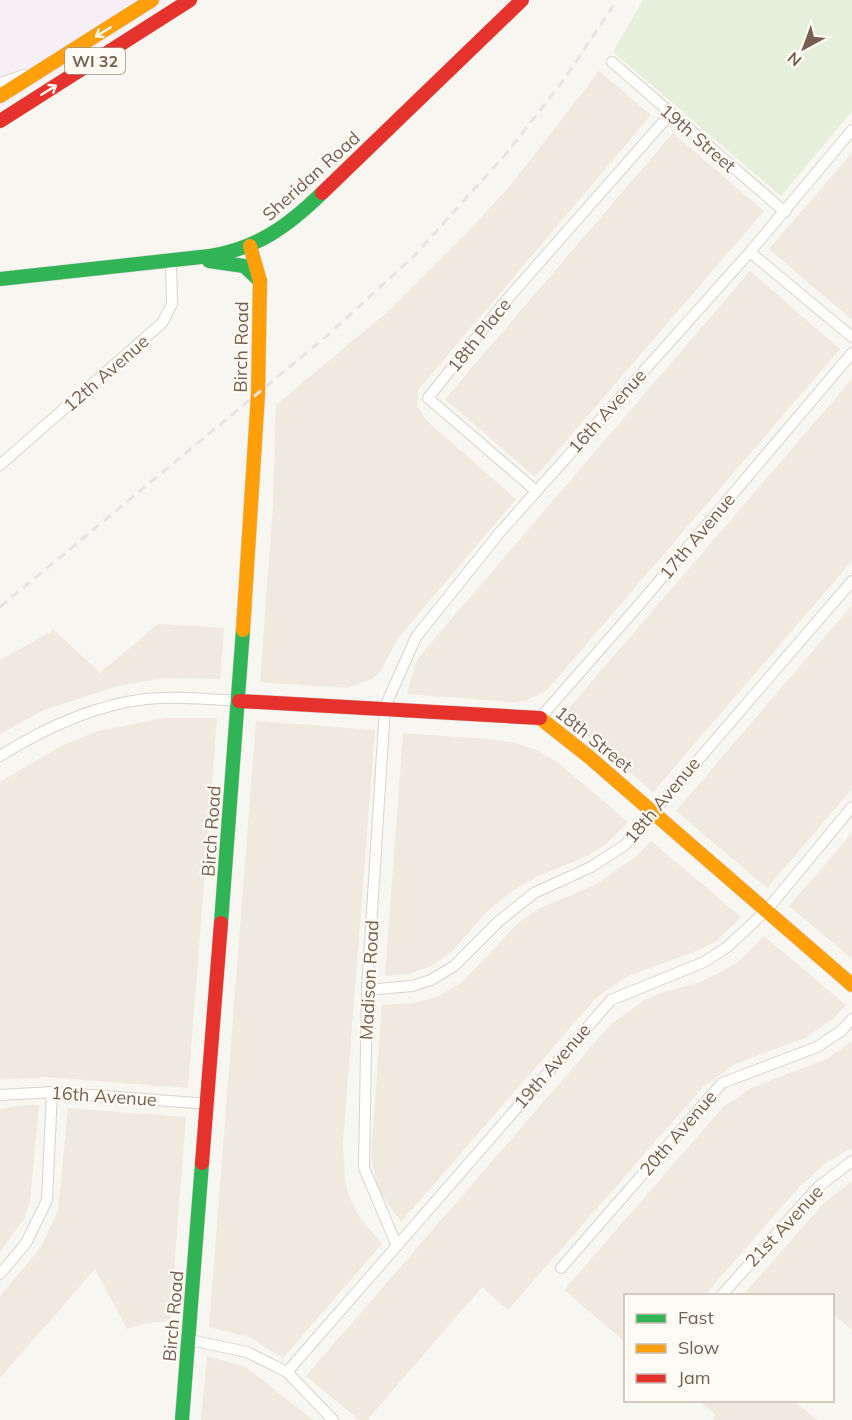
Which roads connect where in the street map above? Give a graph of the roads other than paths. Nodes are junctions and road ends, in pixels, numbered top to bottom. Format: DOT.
graph roads {
  1 [pos="152,0"];
  2 [pos="190,0"];
  3 [pos="522,0"];
  4 [pos="612,62"];
  5 [pos="45,68"];
  6 [pos="0,83"];
  7 [pos="0,96"];
  8 [pos="670,114"];
  9 [pos="0,121"];
  10 [pos="852,130"];
  11 [pos="784,212"];
  12 [pos="250,246"];
  13 [pos="750,252"];
  14 [pos="197,258"];
  15 [pos="171,260"];
  16 [pos="0,279"];
  17 [pos="260,281"];
  18 [pos="852,337"];
  19 [pos="852,353"];
  20 [pos="0,465"];
  21 [pos="535,490"];
  22 [pos="852,581"];
  23 [pos="239,701"];
  24 [pos="385,707"];
  25 [pos="540,718"];
  26 [pos="0,756"];
  27 [pos="852,807"];
  28 [pos="652,812"];
  29 [pos="766,910"];
  30 [pos="852,985"];
  31 [pos="367,990"];
  32 [pos="852,1019"];
  33 [pos="52,1092"];
  34 [pos="0,1095"];
  35 [pos="208,1104"];
  36 [pos="852,1161"];
  37 [pos="397,1246"];
  38 [pos="561,1268"];
  39 [pos="0,1274"];
  40 [pos="723,1294"];
  41 [pos="190,1340"];
  42 [pos="287,1372"];
  43 [pos="182,1420"];
  44 [pos="333,1420"];
  1 -- 5 [label="street, WI 32, one-way"];
  9 -- 2 [label="street, WI 32, one-way"];
  3 -- 12 [label="street, Sheridan Road"];
  4 -- 8 [label="street, 19th Street"];
  5 -- 6 [label="street"];
  5 -- 7 [label="street, WI 32"];
  8 -- 11 [label="street, 19th Street"];
  8 -- 21 [label="street, 18th Place"];
  10 -- 11 [label="street, 16th Avenue"];
  11 -- 13 [label="street, 16th Avenue"];
  12 -- 14 [label="street, Sheridan Road"];
  12 -- 17 [label="street, Birch Road"];
  13 -- 18 [label="street"];
  13 -- 21 [label="street, 16th Avenue"];
  14 -- 15 [label="street, Sheridan Road"];
  14 -- 17 [label="street"];
  15 -- 16 [label="street, Sheridan Road"];
  15 -- 20 [label="street, 12th Avenue"];
  17 -- 23 [label="street, Birch Road"];
  19 -- 25 [label="street, 17th Avenue"];
  21 -- 24 [label="street, 16th Avenue"];
  22 -- 28 [label="street, 18th Avenue"];
  23 -- 24 [label="street, 18th Street"];
  23 -- 26 [label="street"];
  23 -- 35 [label="street, Birch Road"];
  24 -- 25 [label="street, 18th Street"];
  24 -- 31 [label="street, Madison Road"];
  25 -- 28 [label="street, 18th Street"];
  27 -- 29 [label="street, 19th Avenue"];
  28 -- 29 [label="street, 18th Street"];
  28 -- 31 [label="street, 18th Avenue"];
  29 -- 30 [label="street, 18th Street"];
  29 -- 37 [label="street, 19th Avenue"];
  31 -- 37 [label="street, Madison Road"];
  32 -- 38 [label="street, 20th Avenue"];
  33 -- 34 [label="street, 16th Avenue"];
  33 -- 35 [label="street, 16th Avenue"];
  33 -- 39 [label="street"];
  35 -- 41 [label="street, Birch Road"];
  36 -- 40 [label="street, 21st Avenue"];
  37 -- 42 [label="street, 19th Avenue"];
  41 -- 42 [label="street"];
  41 -- 43 [label="street, Birch Road"];
  42 -- 44 [label="street"];
}
